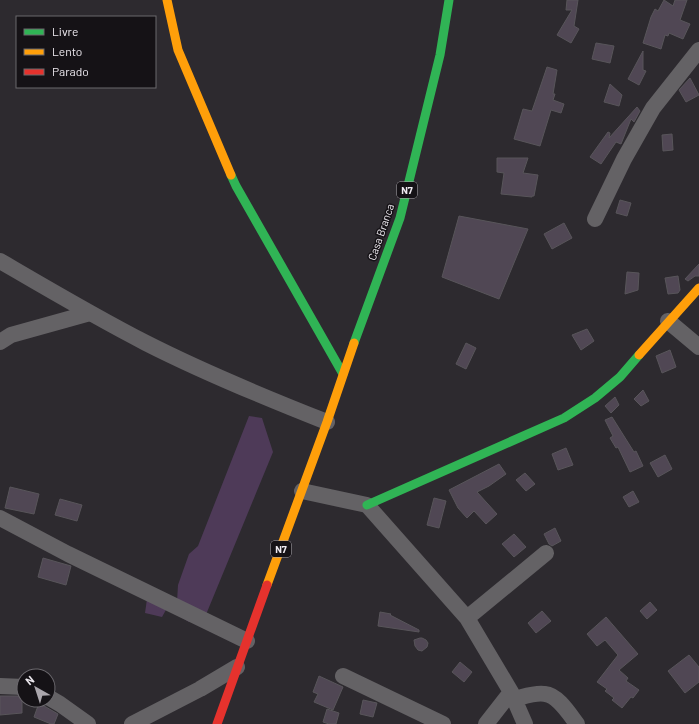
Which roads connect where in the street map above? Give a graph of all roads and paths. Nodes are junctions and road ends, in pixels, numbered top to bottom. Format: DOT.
graph roads {
  1 [pos="166,0"];
  2 [pos="449,0"];
  3 [pos="699,50"];
  4 [pos="595,219"];
  5 [pos="0,261"];
  6 [pos="699,288"];
  7 [pos="90,313"];
  8 [pos="668,321"];
  9 [pos="0,342"];
  10 [pos="699,348"];
  11 [pos="343,374"];
  12 [pos="327,422"];
  13 [pos="302,491"];
  14 [pos="367,505"];
  15 [pos="0,518"];
  16 [pos="546,553"];
  17 [pos="468,618"];
  18 [pos="247,641"];
  19 [pos="238,667"];
  20 [pos="343,676"];
  21 [pos="0,686"];
  22 [pos="16,687"];
  23 [pos="512,695"];
  24 [pos="56,702"];
  25 [pos="88,724"];
  26 [pos="132,724"];
  27 [pos="217,724"];
  28 [pos="443,724"];
  29 [pos="486,724"];
  30 [pos="525,724"];
  31 [pos="577,724"];
  1 -- 11 [label="main road"];
  2 -- 11 [label="main road, Casa Branca / N7"];
  3 -- 4 [label="street"];
  5 -- 7 [label="street"];
  6 -- 8 [label="main road"];
  7 -- 9 [label="street"];
  7 -- 12 [label="street"];
  8 -- 10 [label="street"];
  8 -- 14 [label="main road"];
  11 -- 12 [label="main road, N7"];
  12 -- 13 [label="main road, N7"];
  13 -- 14 [label="street"];
  13 -- 18 [label="main road, N7"];
  14 -- 17 [label="street"];
  15 -- 18 [label="street"];
  16 -- 17 [label="street"];
  17 -- 23 [label="street"];
  18 -- 19 [label="main road, N7"];
  19 -- 26 [label="street"];
  19 -- 27 [label="main road, N7"];
  20 -- 28 [label="street"];
  21 -- 22 [label="street"];
  23 -- 29 [label="street"];
  23 -- 30 [label="street"];
  23 -- 31 [label="street"];
  24 -- 25 [label="street"];
}
